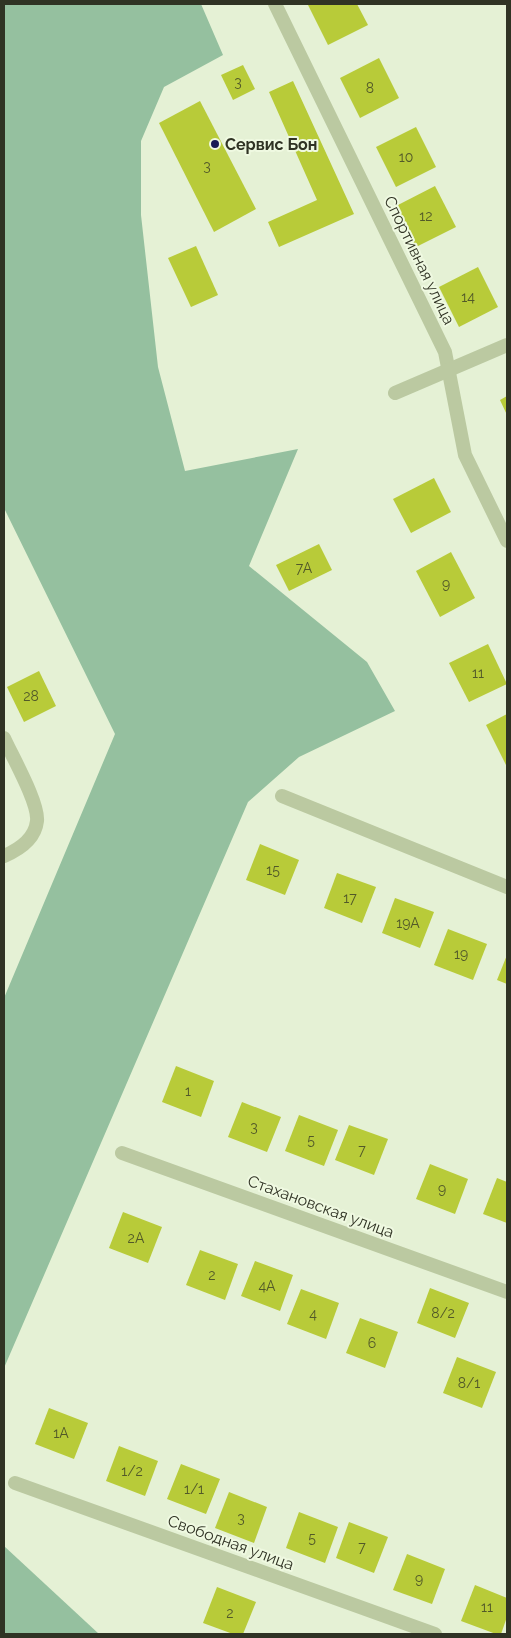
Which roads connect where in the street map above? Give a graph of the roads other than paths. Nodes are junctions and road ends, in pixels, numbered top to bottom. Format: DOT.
graph roads {
  1 [pos="276,4"];
  2 [pos="507,345"];
  3 [pos="449,369"];
  4 [pos="395,393"];
  5 [pos="507,541"];
  6 [pos="4,738"];
  7 [pos="282,796"];
  8 [pos="4,856"];
  9 [pos="507,887"];
  10 [pos="122,1153"];
  11 [pos="507,1292"];
  12 [pos="15,1483"];
  13 [pos="435,1634"];
  1 -- 3 [label="street, Спортивная улица"];
  2 -- 3 [label="street"];
  3 -- 4 [label="street"];
  3 -- 5 [label="street, Спортивная улица"];
  6 -- 8 [label="street"];
  7 -- 9 [label="street"];
  10 -- 11 [label="street, Стахановская улица"];
  12 -- 13 [label="street, Свободная улица"];
}
